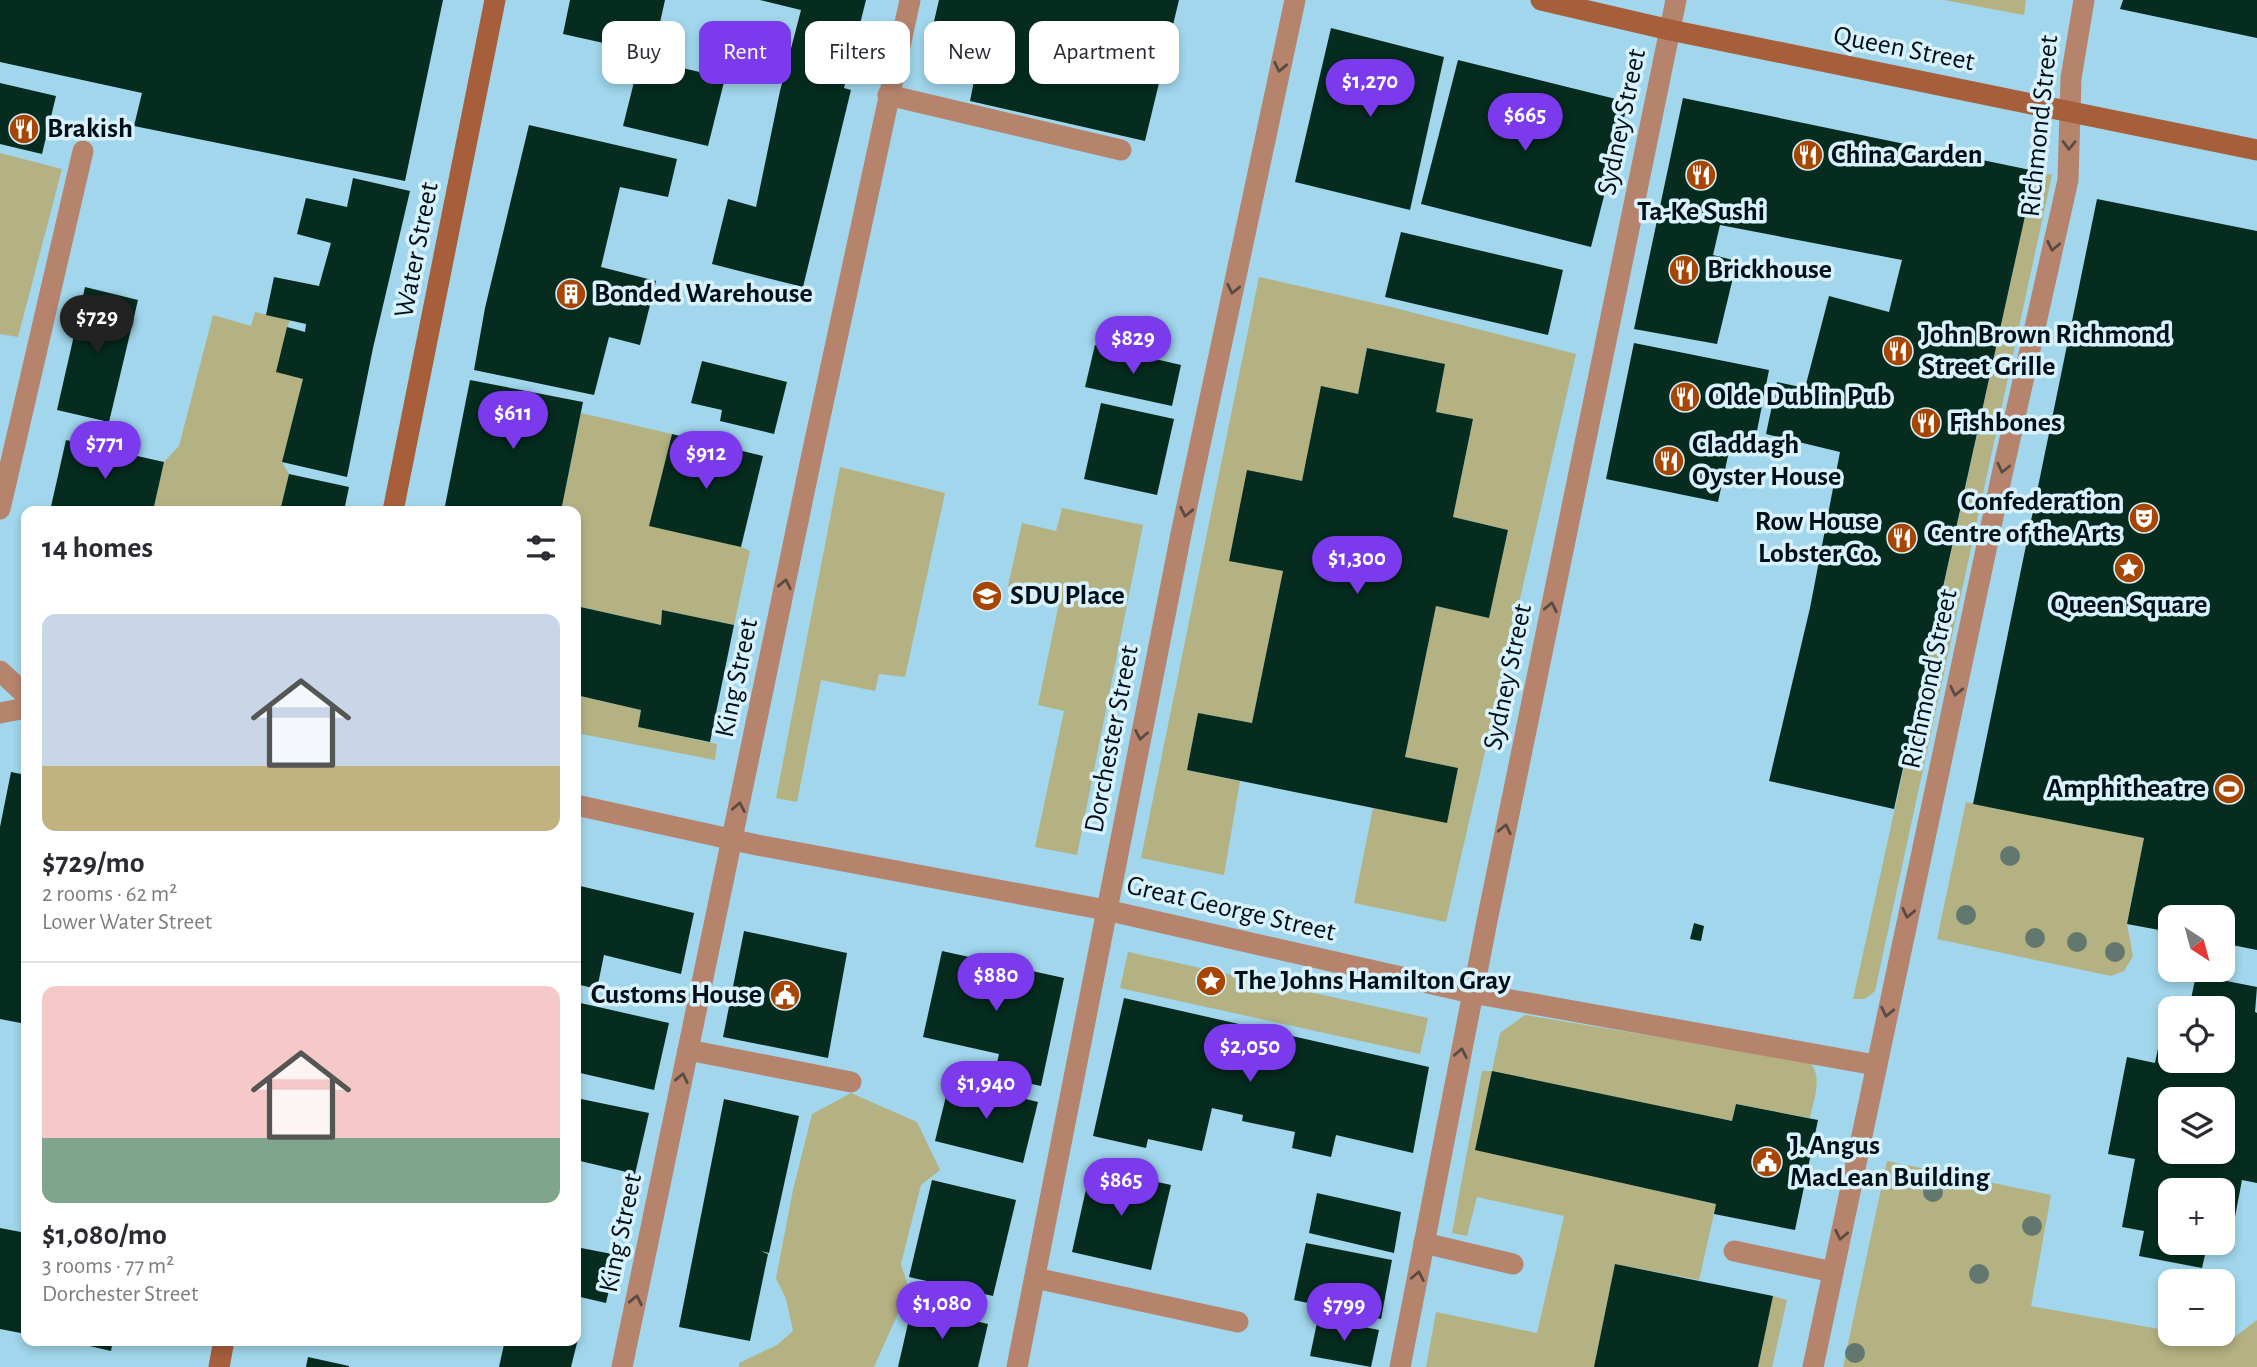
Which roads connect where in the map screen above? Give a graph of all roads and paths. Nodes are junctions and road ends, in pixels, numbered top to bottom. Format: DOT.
graph roads {
  1 [pos="495,0"];
  2 [pos="910,0"];
  3 [pos="1294,0"];
  4 [pos="1541,0"];
  5 [pos="1676,0"];
  6 [pos="2084,0"];
  7 [pos="1670,30"];
  8 [pos="888,95"];
  9 [pos="2070,111"];
  10 [pos="1121,150"];
  11 [pos="2257,150"];
  12 [pos="83,151"];
  13 [pos="394,506"];
  14 [pos="0,509"];
  15 [pos="0,671"];
  16 [pos="21,690"];
  17 [pos="21,709"];
  18 [pos="0,713"];
  19 [pos="581,805"];
  20 [pos="732,839"];
  21 [pos="1107,910"];
  22 [pos="1472,993"];
  23 [pos="688,1050"];
  24 [pos="1875,1065"];
  25 [pos="851,1082"];
  26 [pos="1424,1243"];
  27 [pos="1734,1251"];
  28 [pos="1513,1264"];
  29 [pos="1833,1272"];
  30 [pos="1035,1279"];
  31 [pos="1238,1322"];
  32 [pos="223,1346"];
  33 [pos="219,1367"];
  34 [pos="622,1367"];
  35 [pos="1017,1367"];
  36 [pos="1400,1367"];
  37 [pos="1813,1367"];
  1 -- 13 [label="street, Water Street"];
  2 -- 8 [label="street, King Street"];
  3 -- 21 [label="street, Dorchester Street, one-way"];
  4 -- 7 [label="street, Queen Street"];
  5 -- 7 [label="street, Sydney Street"];
  6 -- 9 [label="street, Richmond Street"];
  7 -- 9 [label="street, Queen Street"];
  22 -- 7 [label="street, Sydney Street, one-way"];
  8 -- 10 [label="street"];
  20 -- 8 [label="street, King Street, one-way"];
  9 -- 11 [label="street, Queen Street"];
  9 -- 24 [label="street, Richmond Street, one-way"];
  12 -- 14 [label="street"];
  15 -- 16 [label="street"];
  17 -- 18 [label="street"];
  19 -- 20 [label="street, Great George Street"];
  20 -- 21 [label="street, Great George Street"];
  20 -- 23 [label="street, King Street"];
  21 -- 22 [label="street, Great George Street"];
  21 -- 30 [label="street, Dorchester Street"];
  22 -- 24 [label="street, Great George Street"];
  26 -- 22 [label="street, Sydney Street, one-way"];
  23 -- 25 [label="street"];
  34 -- 23 [label="street, King Street, one-way"];
  24 -- 29 [label="street, Richmond Street, one-way"];
  26 -- 28 [label="street"];
  36 -- 26 [label="street, Sydney Street, one-way"];
  27 -- 29 [label="street"];
  29 -- 37 [label="street, Richmond Street"];
  30 -- 31 [label="street"];
  30 -- 35 [label="street, Dorchester Street"];
  32 -- 33 [label="street"];
}
